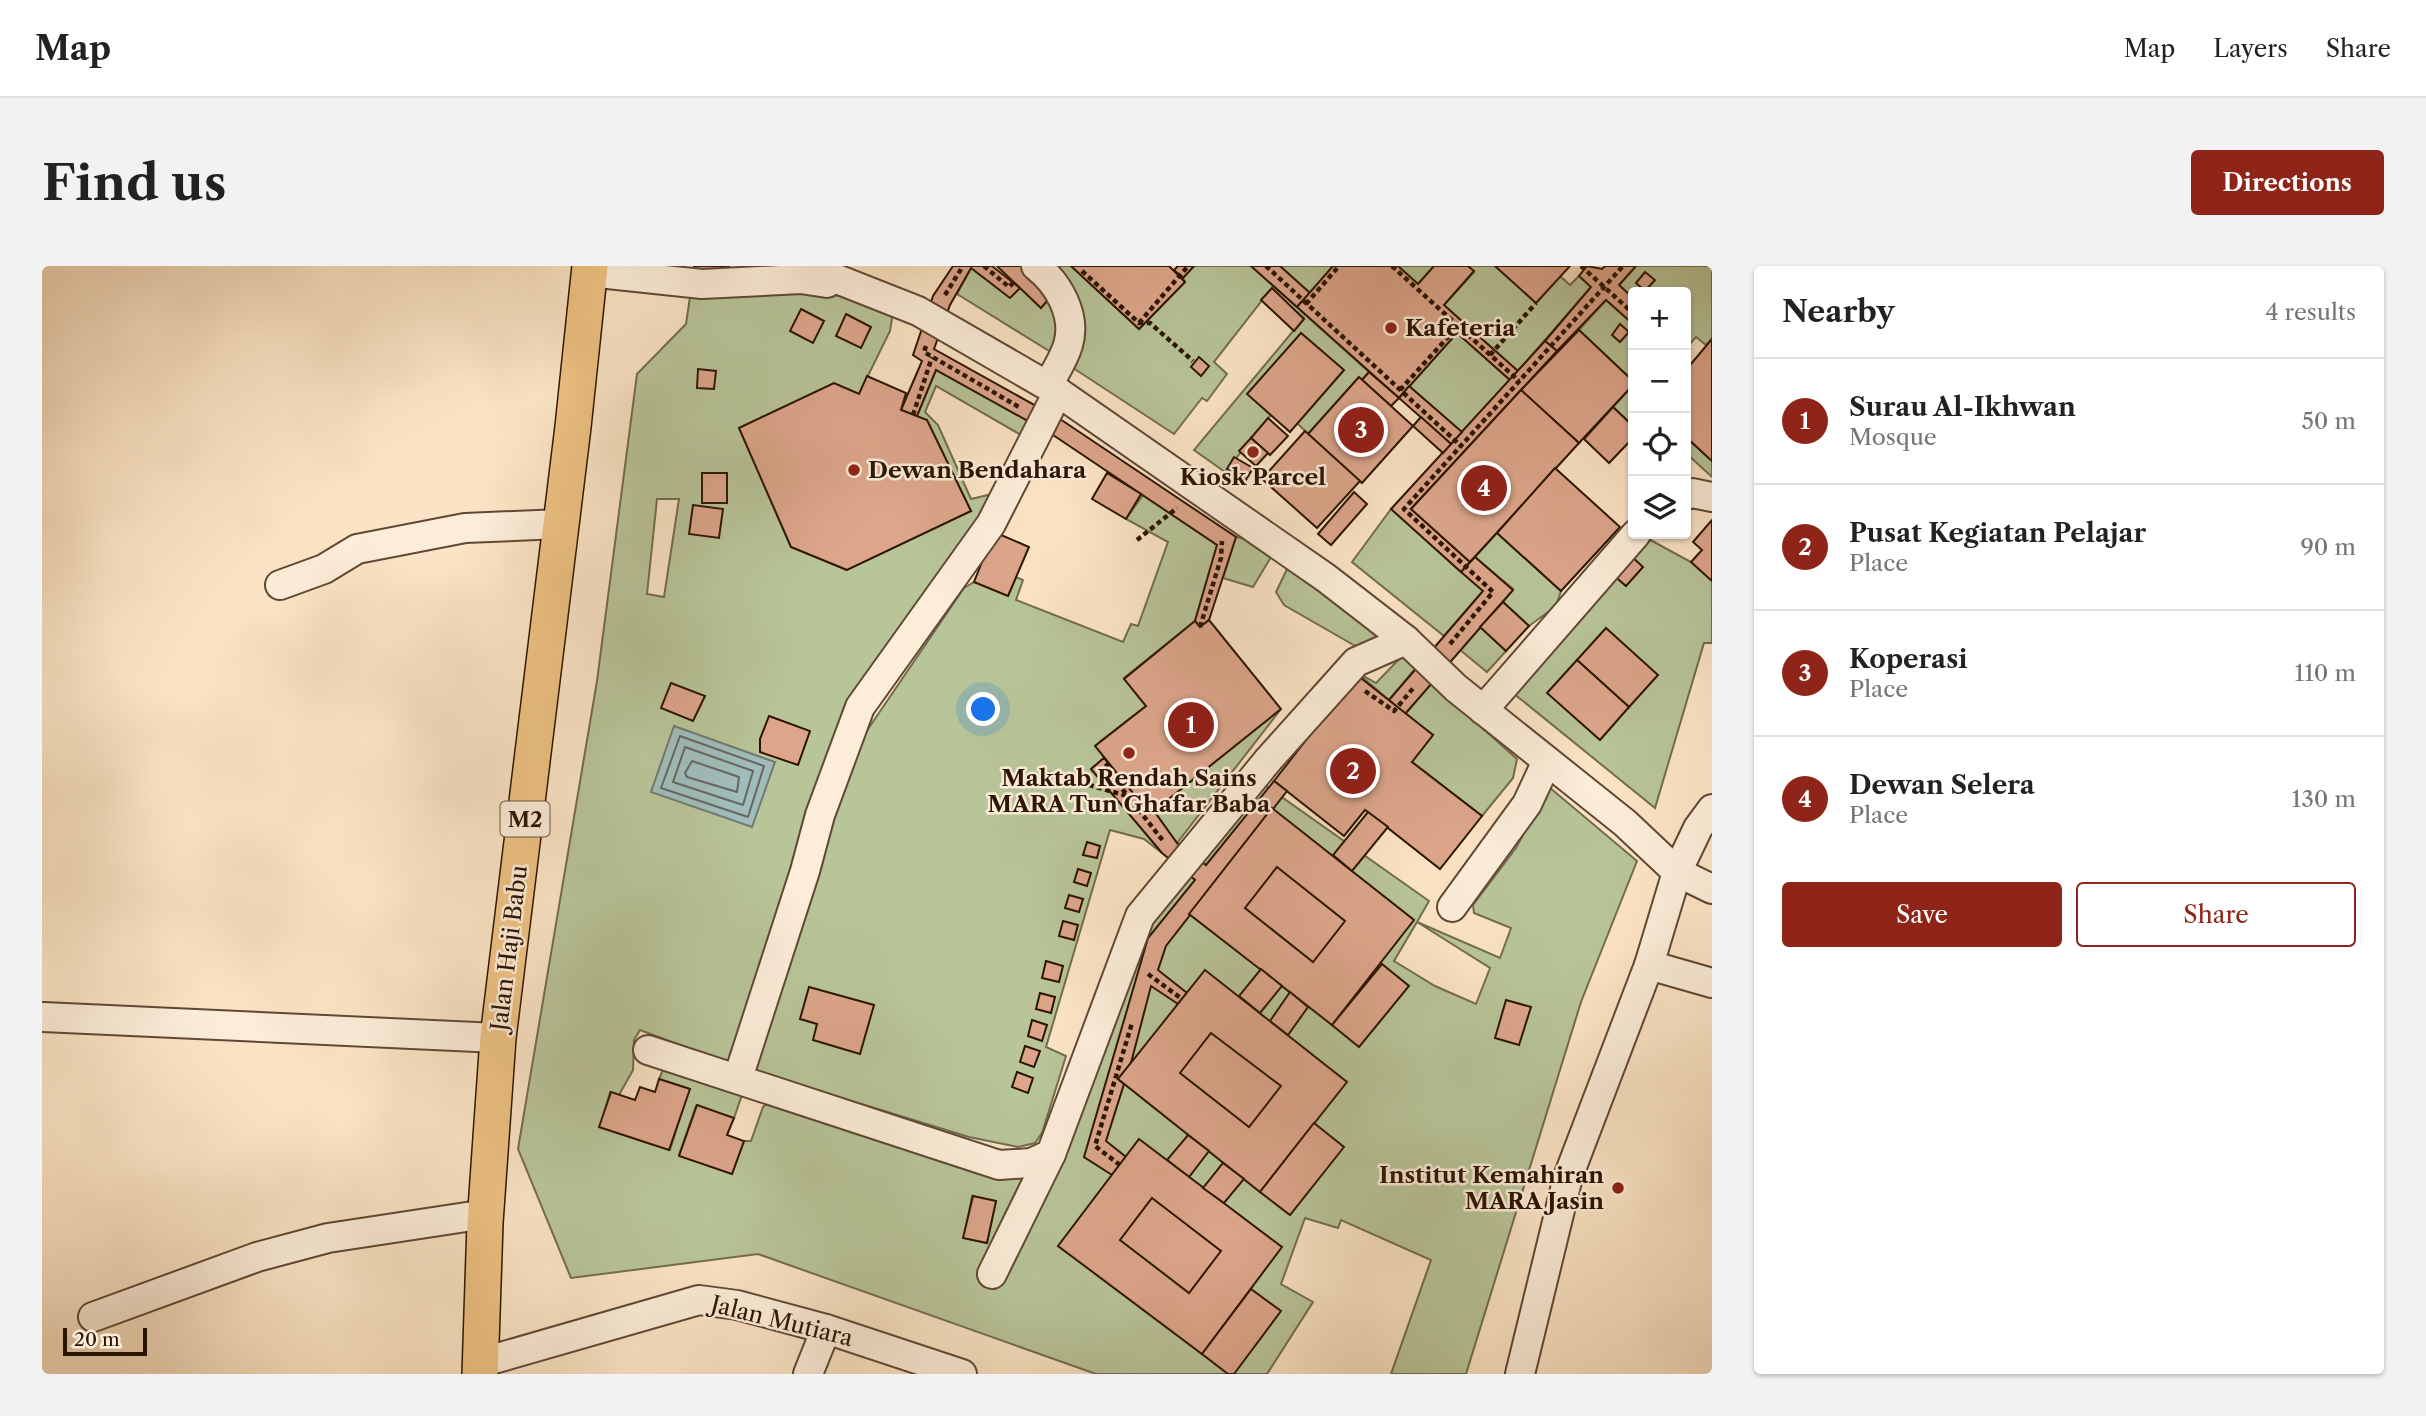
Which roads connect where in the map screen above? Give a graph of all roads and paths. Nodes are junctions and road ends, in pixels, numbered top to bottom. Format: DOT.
graph roads {
  1 [pos="804,266"];
  2 [pos="1036,266"];
  3 [pos="1076,266"];
  4 [pos="1188,266"];
  5 [pos="1266,266"];
  6 [pos="1339,266"];
  7 [pos="1392,266"];
  8 [pos="1581,266"];
  9 [pos="1623,266"];
  10 [pos="589,269"];
  11 [pos="863,276"];
  12 [pos="1604,287"];
  13 [pos="1536,303"];
  14 [pos="1306,304"];
  15 [pos="1628,309"];
  16 [pos="1139,323"];
  17 [pos="1458,326"];
  18 [pos="1490,355"];
  19 [pos="932,357"];
  20 [pos="1193,361"];
  21 [pos="1519,381"];
  22 [pos="1053,389"];
  23 [pos="1400,390"];
  24 [pos="913,415"];
  25 [pos="1461,446"];
  26 [pos="1691,493"];
  27 [pos="1712,497"];
  28 [pos="1177,508"];
  29 [pos="561,524"];
  30 [pos="1220,538"];
  31 [pos="1632,539"];
  32 [pos="1137,540"];
  33 [pos="280,585"];
  34 [pos="1200,627"];
  35 [pos="1406,640"];
  36 [pos="1432,665"];
  37 [pos="1398,707"];
  38 [pos="1483,710"];
  39 [pos="1547,761"];
  40 [pos="1109,763"];
  41 [pos="1048,773"];
  42 [pos="1128,797"];
  43 [pos="1712,809"];
  44 [pos="1186,862"];
  45 [pos="1677,872"];
  46 [pos="1712,889"];
  47 [pos="1452,906"];
  48 [pos="1151,963"];
  49 [pos="1649,965"];
  50 [pos="1148,974"];
  51 [pos="1712,983"];
  52 [pos="1144,987"];
  53 [pos="1182,999"];
  54 [pos="1136,1013"];
  55 [pos="43,1017"];
  56 [pos="498,1038"];
  57 [pos="648,1050"];
  58 [pos="738,1078"];
  59 [pos="1051,1154"];
  60 [pos="1120,1165"];
  61 [pos="486,1214"];
  62 [pos="992,1274"];
  63 [pos="93,1317"];
  64 [pos="826,1329"];
  65 [pos="480,1368"];
  66 [pos="1529,1371"];
  67 [pos="955,1373"];
  68 [pos="808,1374"];
  1 -- 11 [label="street"];
  2 -- 22 [label="street"];
  3 -- 16 [label="path"];
  4 -- 16 [label="path"];
  5 -- 14 [label="path"];
  6 -- 14 [label="path"];
  7 -- 17 [label="path"];
  8 -- 12 [label="path"];
  9 -- 12 [label="path"];
  10 -- 11 [label="street"];
  10 -- 29 [label="main road, Jalan Haji Babu / M2"];
  11 -- 22 [label="street"];
  12 -- 15 [label="path"];
  12 -- 21 [label="path"];
  13 -- 18 [label="path"];
  14 -- 23 [label="path"];
  16 -- 20 [label="path"];
  17 -- 18 [label="path"];
  17 -- 23 [label="path"];
  18 -- 21 [label="path"];
  19 -- 24 [label="path"];
  21 -- 25 [label="path"];
  22 -- 35 [label="street"];
  22 -- 58 [label="street"];
  23 -- 25 [label="path"];
  25 -- 36 [label="path"];
  26 -- 27 [label="street"];
  28 -- 32 [label="path"];
  29 -- 33 [label="street"];
  29 -- 56 [label="main road, Jalan Haji Babu / M2"];
  30 -- 34 [label="path"];
  31 -- 38 [label="street"];
  35 -- 36 [label="street"];
  35 -- 44 [label="street"];
  36 -- 37 [label="path"];
  36 -- 38 [label="street"];
  38 -- 39 [label="street"];
  39 -- 45 [label="street"];
  39 -- 47 [label="street"];
  40 -- 42 [label="path"];
  41 -- 42 [label="path"];
  42 -- 44 [label="path"];
  43 -- 45 [label="street"];
  44 -- 59 [label="street"];
  45 -- 46 [label="street"];
  45 -- 49 [label="street"];
  48 -- 50 [label="path"];
  49 -- 51 [label="street"];
  49 -- 66 [label="street"];
  50 -- 52 [label="path"];
  50 -- 53 [label="path"];
  54 -- 60 [label="path"];
  55 -- 56 [label="street"];
  56 -- 61 [label="main road, Jalan Haji Babu / M2"];
  57 -- 58 [label="street"];
  58 -- 59 [label="street"];
  59 -- 62 [label="street"];
  61 -- 63 [label="street"];
  61 -- 65 [label="main road, Jalan Haji Babu / M2"];
  64 -- 65 [label="street, Jalan Mutiara"];
  64 -- 67 [label="street, Jalan Mutiara"];
  64 -- 68 [label="street"];
}
